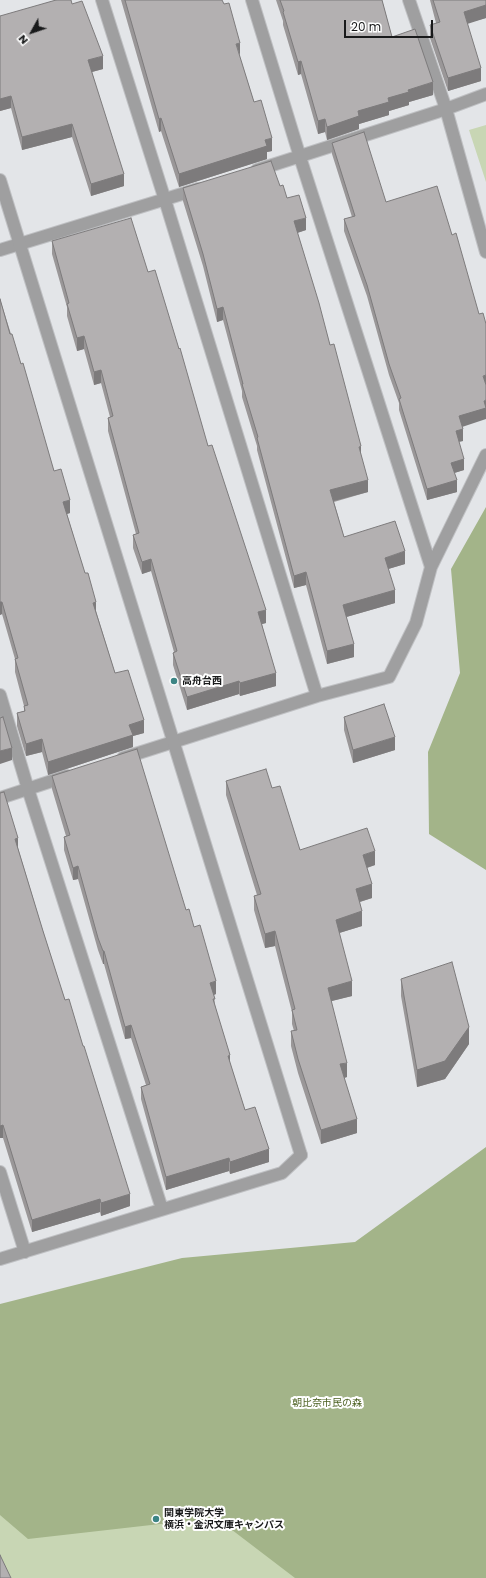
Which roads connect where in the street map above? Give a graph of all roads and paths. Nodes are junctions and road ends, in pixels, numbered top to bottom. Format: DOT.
graph roads {
  1 [pos="102,0"];
  2 [pos="252,0"];
  3 [pos="410,0"];
  4 [pos="486,94"];
  5 [pos="446,109"];
  6 [pos="300,157"];
  7 [pos="247,174"];
  8 [pos="0,180"];
  9 [pos="210,185"];
  10 [pos="165,200"];
  11 [pos="20,243"];
  12 [pos="0,250"];
  13 [pos="486,252"];
  14 [pos="486,455"];
  15 [pos="431,567"];
  16 [pos="0,695"];
  17 [pos="317,696"];
  18 [pos="174,742"];
  19 [pos="108,763"];
  20 [pos="79,772"];
  21 [pos="28,789"];
  22 [pos="0,798"];
  23 [pos="0,1172"];
  24 [pos="162,1209"];
  25 [pos="25,1252"];
  26 [pos="0,1260"];
  1 -- 10 [label="street"];
  2 -- 6 [label="street"];
  3 -- 5 [label="street"];
  4 -- 5 [label="street"];
  5 -- 6 [label="street"];
  5 -- 13 [label="street"];
  6 -- 7 [label="street"];
  6 -- 15 [label="street"];
  8 -- 11 [label="street"];
  9 -- 10 [label="street"];
  10 -- 11 [label="street"];
  10 -- 17 [label="street"];
  11 -- 12 [label="street"];
  11 -- 18 [label="street"];
  14 -- 15 [label="street"];
  15 -- 17 [label="street"];
  16 -- 21 [label="street"];
  17 -- 18 [label="street"];
  18 -- 19 [label="street"];
  18 -- 24 [label="street"];
  20 -- 21 [label="street"];
  21 -- 22 [label="street"];
  21 -- 24 [label="street"];
  23 -- 25 [label="street"];
  24 -- 25 [label="street"];
  25 -- 26 [label="street"];
}
